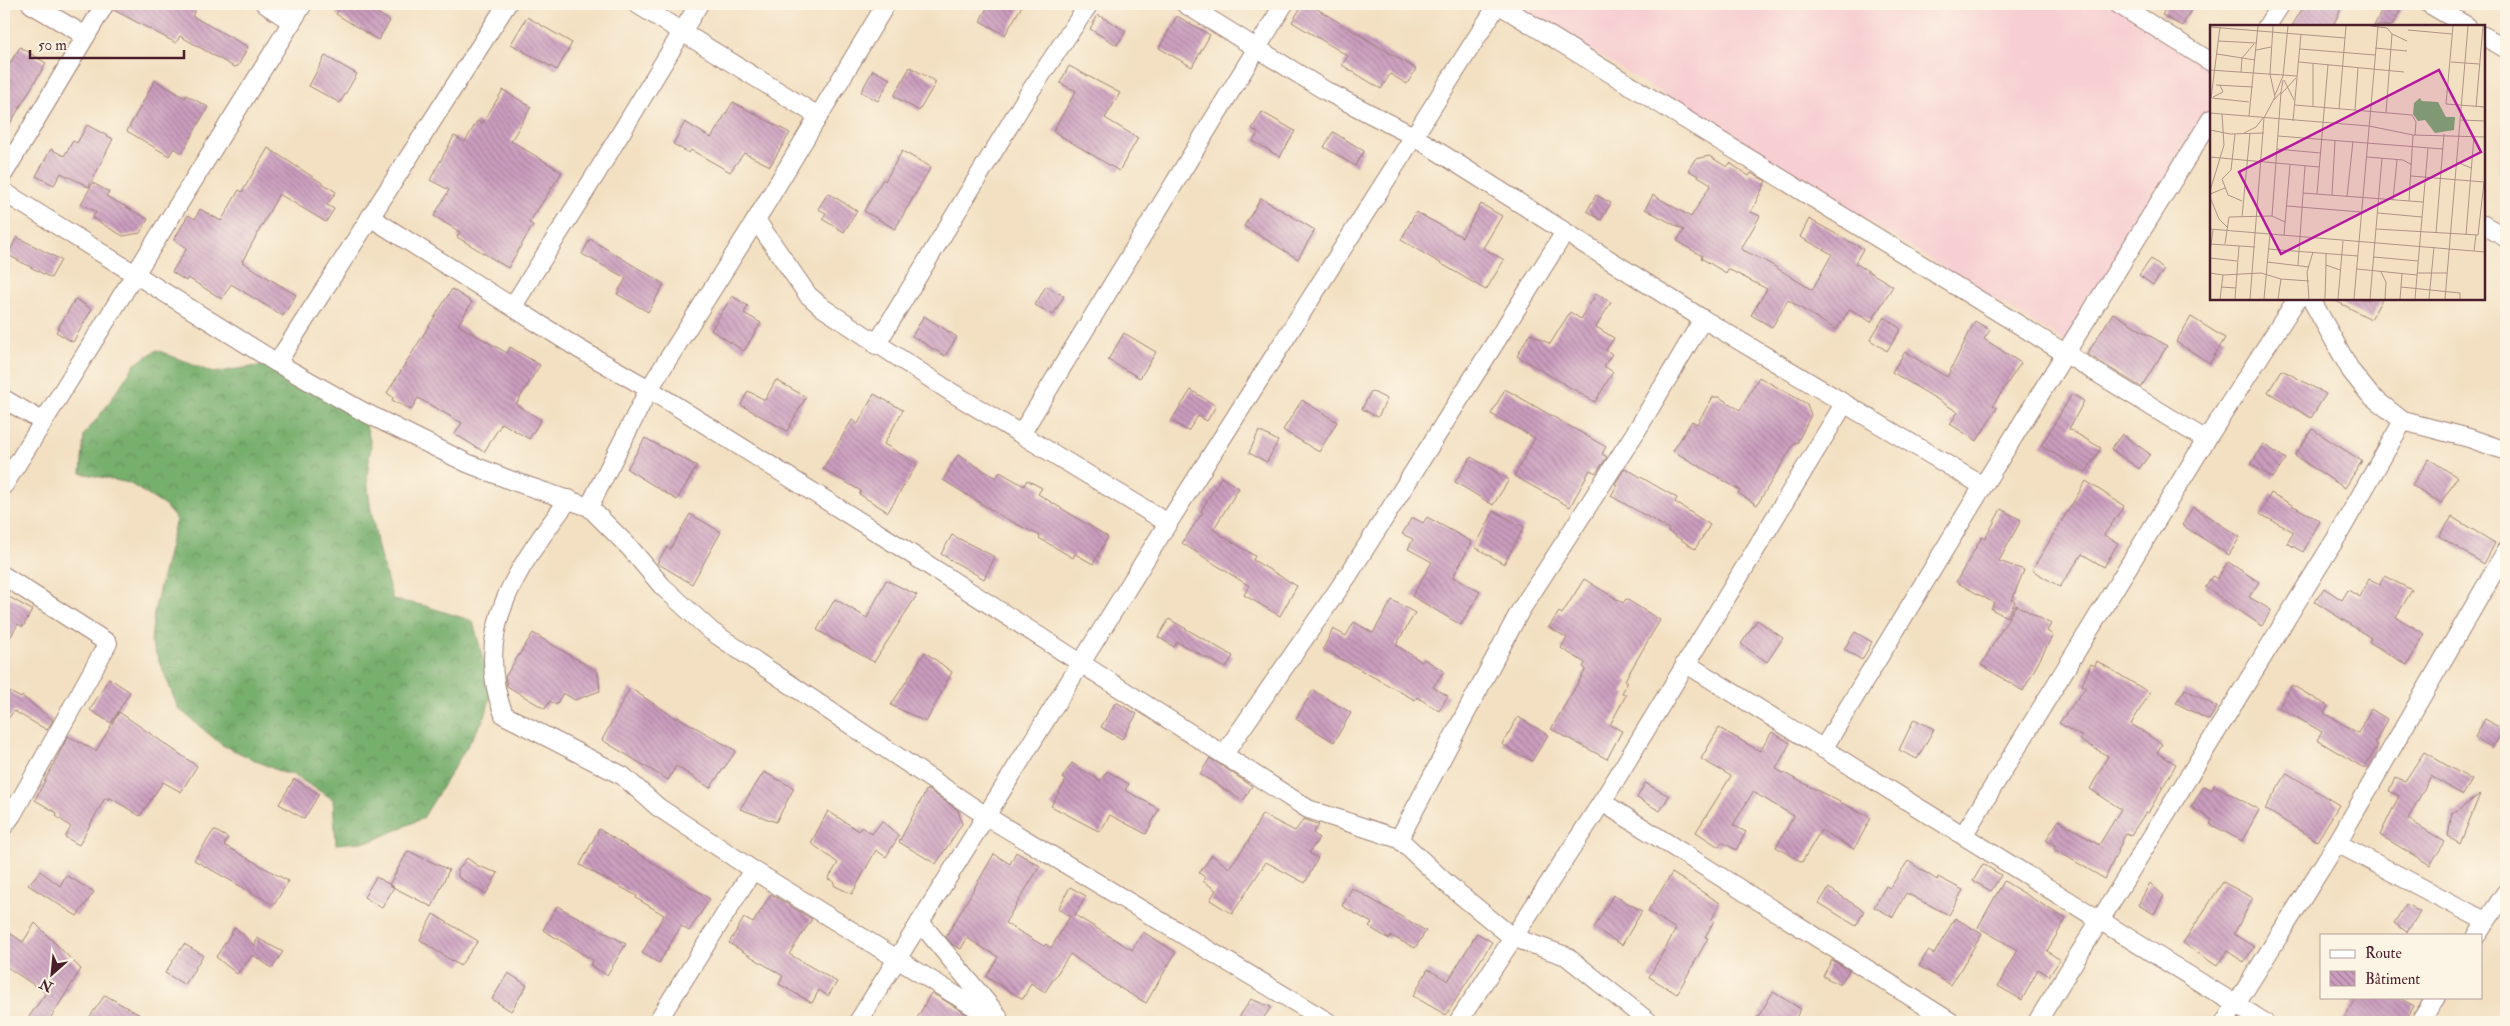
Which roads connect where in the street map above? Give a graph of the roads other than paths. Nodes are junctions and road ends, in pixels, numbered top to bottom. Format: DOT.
graph roads {
  1 [pos="31,4"];
  2 [pos="105,4"];
  3 [pos="265,4"];
  4 [pos="303,4"];
  5 [pos="506,4"];
  6 [pos="637,4"];
  7 [pos="700,4"];
  8 [pos="886,4"];
  9 [pos="1089,4"];
  10 [pos="1185,4"];
  11 [pos="1284,4"];
  12 [pos="1498,4"];
  13 [pos="2118,4"];
  14 [pos="2281,4"];
  15 [pos="2429,4"];
  16 [pos="292,22"];
  17 [pos="2269,25"];
  18 [pos="2465,25"];
  19 [pos="682,31"];
  20 [pos="86,36"];
  21 [pos="2485,37"];
  22 [pos="1257,47"];
  23 [pos="2506,49"];
  24 [pos="2210,61"];
  25 [pos="818,116"];
  26 [pos="2210,121"];
  27 [pos="1415,137"];
  28 [pos="4,173"];
  29 [pos="4,192"];
  30 [pos="370,217"];
  31 [pos="756,220"];
  32 [pos="2485,226"];
  33 [pos="1565,232"];
  34 [pos="2506,238"];
  35 [pos="135,274"];
  36 [pos="2296,300"];
  37 [pos="2312,300"];
  38 [pos="513,306"];
  39 [pos="1703,319"];
  40 [pos="876,345"];
  41 [pos="2067,353"];
  42 [pos="278,363"];
  43 [pos="649,389"];
  44 [pos="4,399"];
  45 [pos="1844,404"];
  46 [pos="42,421"];
  47 [pos="2403,421"];
  48 [pos="1021,434"];
  49 [pos="2206,440"];
  50 [pos="2506,451"];
  51 [pos="4,485"];
  52 [pos="1983,486"];
  53 [pos="569,499"];
  54 [pos="589,507"];
  55 [pos="1168,523"];
  56 [pos="2506,551"];
  57 [pos="4,576"];
  58 [pos="1685,663"];
  59 [pos="1080,664"];
  60 [pos="1823,749"];
  61 [pos="1224,754"];
  62 [pos="1602,802"];
  63 [pos="986,816"];
  64 [pos="4,826"];
  65 [pos="1964,834"];
  66 [pos="1399,839"];
  67 [pos="2337,843"];
  68 [pos="753,870"];
  69 [pos="2506,892"];
  70 [pos="2100,920"];
  71 [pos="920,922"];
  72 [pos="2481,928"];
  73 [pos="1512,937"];
  74 [pos="898,958"];
  75 [pos="2435,998"];
  76 [pos="2235,1005"];
  77 [pos="657,1022"];
  78 [pos="858,1022"];
  79 [pos="1001,1022"];
  80 [pos="1328,1022"];
  81 [pos="1458,1022"];
  82 [pos="1649,1022"];
  83 [pos="1951,1022"];
  84 [pos="2037,1022"];
  85 [pos="2225,1022"];
  86 [pos="2264,1022"];
  87 [pos="2420,1022"];
  1 -- 20 [label="street"];
  2 -- 20 [label="street"];
  3 -- 16 [label="street"];
  4 -- 16 [label="street"];
  5 -- 30 [label="street"];
  6 -- 19 [label="street"];
  7 -- 19 [label="street"];
  8 -- 25 [label="street"];
  9 -- 40 [label="street"];
  10 -- 22 [label="street"];
  11 -- 22 [label="street"];
  12 -- 27 [label="street"];
  12 -- 41 [label="street"];
  13 -- 24 [label="street"];
  14 -- 17 [label="street"];
  15 -- 18 [label="street"];
  16 -- 35 [label="street"];
  19 -- 25 [label="street"];
  19 -- 38 [label="street"];
  20 -- 28 [label="street"];
  21 -- 23 [label="street"];
  22 -- 27 [label="street"];
  22 -- 48 [label="street"];
  25 -- 31 [label="street"];
  26 -- 41 [label="street"];
  27 -- 33 [label="street"];
  27 -- 55 [label="street"];
  29 -- 35 [label="street"];
  30 -- 38 [label="street"];
  30 -- 42 [label="street"];
  31 -- 40 [label="street"];
  31 -- 43 [label="street"];
  32 -- 34 [label="street"];
  33 -- 39 [label="street"];
  33 -- 61 [label="street"];
  35 -- 42 [label="street"];
  35 -- 46 [label="street"];
  36 -- 49 [label="street"];
  37 -- 47 [label="street"];
  38 -- 43 [label="street"];
  39 -- 45 [label="street"];
  39 -- 66 [label="street"];
  40 -- 48 [label="street"];
  41 -- 49 [label="street"];
  41 -- 52 [label="street"];
  42 -- 53 [label="street"];
  43 -- 54 [label="street"];
  43 -- 59 [label="street"];
  44 -- 46 [label="street"];
  45 -- 52 [label="street"];
  45 -- 58 [label="street"];
  46 -- 51 [label="street"];
  47 -- 50 [label="street"];
  47 -- 70 [label="street"];
  48 -- 55 [label="street"];
  49 -- 65 [label="street"];
  52 -- 60 [label="street"];
  53 -- 54 [label="street"];
  53 -- 68 [label="street"];
  54 -- 63 [label="street"];
  55 -- 59 [label="street"];
  56 -- 67 [label="street"];
  57 -- 64 [label="street"];
  58 -- 60 [label="street"];
  58 -- 62 [label="street"];
  59 -- 61 [label="street"];
  59 -- 63 [label="street"];
  60 -- 65 [label="street"];
  61 -- 66 [label="street"];
  62 -- 73 [label="street"];
  62 -- 83 [label="street"];
  63 -- 71 [label="street"];
  63 -- 80 [label="street"];
  65 -- 70 [label="street"];
  66 -- 73 [label="street"];
  67 -- 72 [label="street"];
  67 -- 76 [label="street"];
  68 -- 74 [label="street"];
  68 -- 77 [label="street"];
  69 -- 72 [label="street"];
  70 -- 76 [label="street"];
  70 -- 84 [label="street"];
  71 -- 74 [label="street"];
  71 -- 79 [label="street"];
  73 -- 81 [label="street"];
  73 -- 82 [label="street"];
  74 -- 78 [label="street"];
  74 -- 79 [label="street"];
  75 -- 87 [label="street"];
  76 -- 85 [label="street"];
  76 -- 86 [label="street"];
}
